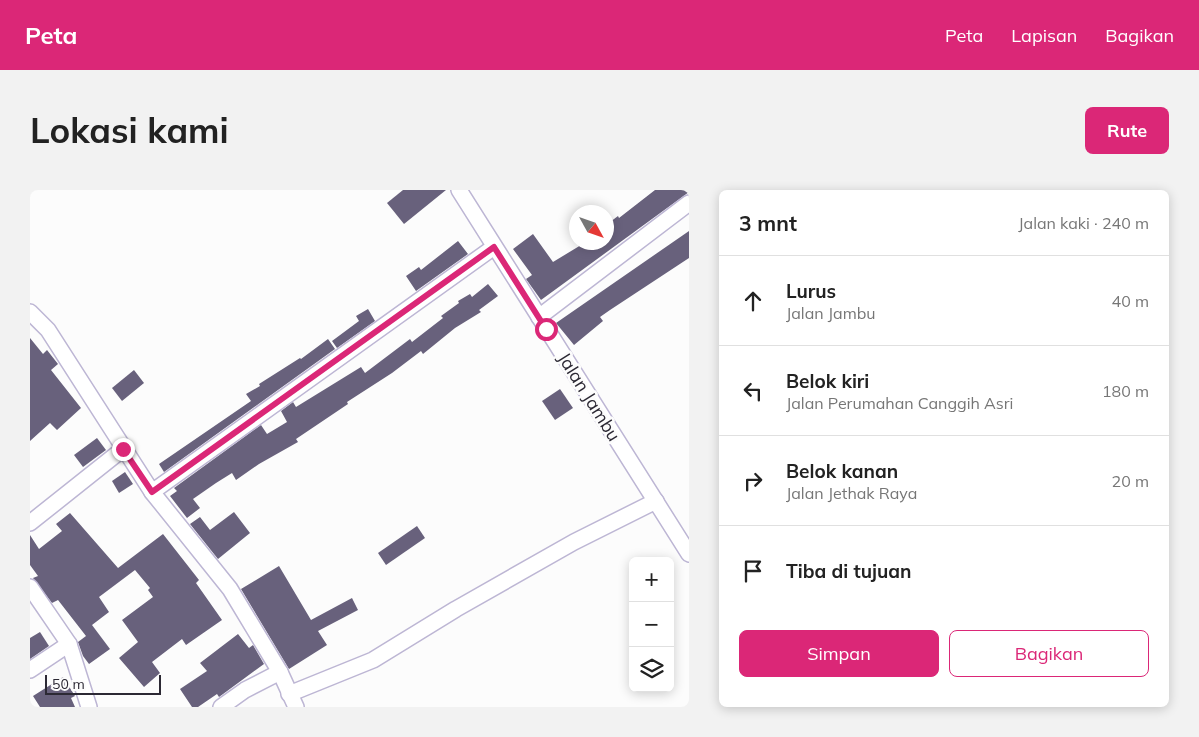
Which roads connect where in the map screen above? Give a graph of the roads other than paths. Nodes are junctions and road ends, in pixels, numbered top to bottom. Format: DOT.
graph roads {
  1 [pos="459,190"];
  2 [pos="689,203"];
  3 [pos="494,247"];
  4 [pos="30,312"];
  5 [pos="539,317"];
  6 [pos="123,449"];
  7 [pos="152,492"];
  8 [pos="656,501"];
  9 [pos="30,523"];
  10 [pos="689,554"];
  11 [pos="30,586"];
  12 [pos="69,644"];
  13 [pos="30,670"];
  14 [pos="280,672"];
  15 [pos="292,700"];
  16 [pos="89,707"];
  17 [pos="221,707"];
  1 -- 3 [label="street, Jalan Jambu"];
  2 -- 5 [label="street"];
  3 -- 5 [label="street, Jalan Jambu"];
  3 -- 7 [label="street"];
  4 -- 6 [label="street"];
  5 -- 8 [label="street, Jalan Jambu"];
  6 -- 7 [label="street"];
  6 -- 9 [label="street"];
  7 -- 14 [label="street"];
  8 -- 10 [label="street, Jalan Jambu"];
  8 -- 15 [label="street"];
  11 -- 12 [label="street"];
  12 -- 13 [label="street"];
  12 -- 16 [label="street"];
  14 -- 15 [label="street"];
  14 -- 17 [label="street"];
}
